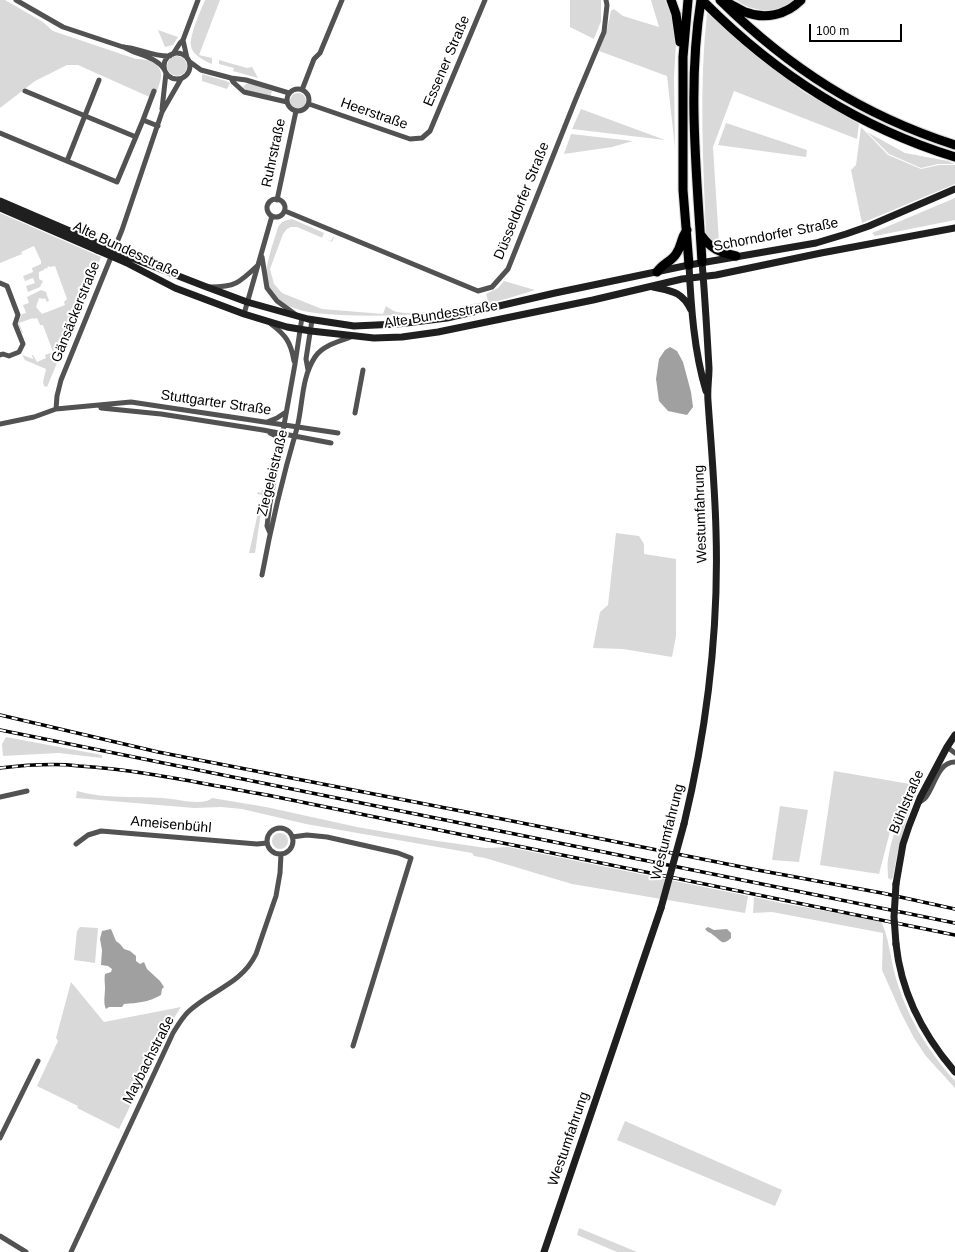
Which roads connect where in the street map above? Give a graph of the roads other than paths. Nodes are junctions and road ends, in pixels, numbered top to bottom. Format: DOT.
graph roads {
  1 [pos="16,0"];
  2 [pos="198,0"];
  3 [pos="342,0"];
  4 [pos="485,0"];
  5 [pos="606,0"];
  6 [pos="671,0"];
  7 [pos="688,0"];
  8 [pos="702,0"];
  9 [pos="720,0"];
  10 [pos="801,0"];
  11 [pos="183,40"];
  12 [pos="123,47"];
  13 [pos="171,55"];
  14 [pos="684,57"];
  15 [pos="188,60"];
  16 [pos="201,70"];
  17 [pos="165,71"];
  18 [pos="188,74"];
  19 [pos="231,78"];
  20 [pos="181,79"];
  21 [pos="99,80"];
  22 [pos="302,90"];
  23 [pos="25,91"];
  24 [pos="154,91"];
  25 [pos="289,93"];
  26 [pos="287,102"];
  27 [pos="309,104"];
  28 [pos="296,111"];
  29 [pos="162,112"];
  30 [pos="85,116"];
  31 [pos="143,120"];
  32 [pos="158,126"];
  33 [pos="0,132"];
  34 [pos="430,132"];
  35 [pos="136,137"];
  36 [pos="955,145"];
  37 [pos="955,157"];
  38 [pos="67,161"];
  39 [pos="955,189"];
  40 [pos="277,200"];
  41 [pos="0,201"];
  42 [pos="0,208"];
  43 [pos="285,211"];
  44 [pos="272,216"];
  45 [pos="955,228"];
  46 [pos="686,230"];
  47 [pos="701,235"];
  48 [pos="98,247"];
  49 [pos="261,255"];
  50 [pos="736,256"];
  51 [pos="126,259"];
  52 [pos="702,262"];
  53 [pos="258,265"];
  54 [pos="690,265"];
  55 [pos="658,272"];
  56 [pos="703,277"];
  57 [pos="690,279"];
  58 [pos="0,283"];
  59 [pos="204,286"];
  60 [pos="651,286"];
  61 [pos="247,302"];
  62 [pos="693,313"];
  63 [pos="244,314"];
  64 [pos="299,316"];
  65 [pos="312,320"];
  66 [pos="267,321"];
  67 [pos="301,329"];
  68 [pos="311,331"];
  69 [pos="352,336"];
  70 [pos="0,355"];
  71 [pos="295,364"];
  72 [pos="363,370"];
  73 [pos="308,371"];
  74 [pos="708,399"];
  75 [pos="90,407"];
  76 [pos="56,409"];
  77 [pos="286,412"];
  78 [pos="355,412"];
  79 [pos="266,422"];
  80 [pos="0,424"];
  81 [pos="284,425"];
  82 [pos="297,427"];
  83 [pos="263,430"];
  84 [pos="338,433"];
  85 [pos="283,434"];
  86 [pos="294,436"];
  87 [pos="331,443"];
  88 [pos="281,446"];
  89 [pos="270,534"];
  90 [pos="262,575"];
  91 [pos="955,734"];
  92 [pos="947,747"];
  93 [pos="955,753"];
  94 [pos="955,762"];
  95 [pos="27,791"];
  96 [pos="0,797"];
  97 [pos="918,803"];
  98 [pos="292,837"];
  99 [pos="267,843"];
  100 [pos="76,844"];
  101 [pos="281,854"];
  102 [pos="353,1046"];
  103 [pos="38,1061"];
  104 [pos="955,1072"];
  105 [pos="0,1138"];
  106 [pos="0,1236"];
  107 [pos="26,1252"];
  108 [pos="71,1252"];
  109 [pos="544,1252"];
  1 -- 12 [label="street"];
  2 -- 11 [label="street"];
  3 -- 22 [label="street"];
  4 -- 34 [label="street, Essener Straße"];
  5 -- 43 [label="street, Düsseldorfer Straße"];
  6 -- 14 [label="highway"];
  7 -- 14 [label="highway"];
  8 -- 37 [label="highway"];
  8 -- 47 [label="highway"];
  9 -- 10 [label="highway"];
  9 -- 36 [label="highway"];
  11 -- 13 [label="street"];
  11 -- 15 [label="street"];
  12 -- 13 [label="street"];
  12 -- 17 [label="street"];
  13 -- 15 [label="street"];
  13 -- 17 [label="street"];
  14 -- 46 [label="highway"];
  15 -- 16 [label="street"];
  15 -- 18 [label="street"];
  16 -- 18 [label="street"];
  16 -- 19 [label="street"];
  17 -- 20 [label="street"];
  17 -- 29 [label="street, Gänsäckerstraße"];
  18 -- 20 [label="street"];
  19 -- 25 [label="street"];
  19 -- 26 [label="street"];
  20 -- 29 [label="street, Gänsäckerstraße"];
  21 -- 30 [label="street"];
  22 -- 25 [label="street"];
  22 -- 27 [label="street"];
  23 -- 30 [label="street"];
  24 -- 31 [label="street"];
  25 -- 26 [label="street"];
  26 -- 28 [label="street"];
  27 -- 28 [label="street"];
  27 -- 34 [label="street, Heerstraße"];
  28 -- 40 [label="street, Ruhrstraße"];
  29 -- 32 [label="street, Gänsäckerstraße"];
  30 -- 35 [label="street"];
  30 -- 38 [label="street"];
  31 -- 32 [label="street"];
  31 -- 35 [label="street"];
  32 -- 76 [label="street, Gänsäckerstraße"];
  33 -- 38 [label="street"];
  35 -- 38 [label="street"];
  39 -- 50 [label="main road, Schorndorfer Straße"];
  40 -- 43 [label="street"];
  40 -- 44 [label="street"];
  41 -- 48 [label="main road, Alte Bundesstraße"];
  42 -- 48 [label="main road, Alte Bundesstraße"];
  43 -- 44 [label="street"];
  44 -- 49 [label="street"];
  45 -- 56 [label="main road, Schorndorfer Straße"];
  46 -- 54 [label="highway"];
  46 -- 55 [label="highway"];
  47 -- 50 [label="highway"];
  47 -- 52 [label="highway"];
  48 -- 51 [label="main road, bridge"];
  49 -- 53 [label="street"];
  49 -- 64 [label="street"];
  50 -- 52 [label="main road, Schorndorfer Straße"];
  51 -- 59 [label="main road, Alte Bundesstraße"];
  51 -- 63 [label="main road, Alte Bundesstraße"];
  52 -- 54 [label="main road, Schorndorfer Straße"];
  52 -- 56 [label="main road, Westumfahrung"];
  53 -- 59 [label="street"];
  53 -- 61 [label="street"];
  54 -- 55 [label="main road, Alte Bundesstraße"];
  54 -- 57 [label="main road, Westumfahrung"];
  55 -- 65 [label="main road, Alte Bundesstraße"];
  56 -- 57 [label="main road, Schorndorfer Straße"];
  56 -- 74 [label="main road, Westumfahrung"];
  57 -- 60 [label="main road, Alte Bundesstraße"];
  57 -- 62 [label="main road, Westumfahrung"];
  58 -- 70 [label="street"];
  59 -- 61 [label="main road, Alte Bundesstraße"];
  60 -- 62 [label="main road"];
  60 -- 69 [label="main road, Alte Bundesstraße"];
  61 -- 63 [label="street"];
  61 -- 64 [label="main road, Alte Bundesstraße"];
  62 -- 74 [label="main road, Westumfahrung"];
  63 -- 66 [label="main road, Alte Bundesstraße"];
  64 -- 65 [label="main road, Alte Bundesstraße"];
  64 -- 67 [label="street, Ziegeleistraße"];
  65 -- 68 [label="street, Ziegeleistraße"];
  66 -- 67 [label="main road, Alte Bundesstraße"];
  66 -- 71 [label="street, Ziegeleistraße"];
  67 -- 68 [label="main road, Alte Bundesstraße"];
  67 -- 71 [label="street, Ziegeleistraße"];
  68 -- 69 [label="main road, Alte Bundesstraße"];
  68 -- 73 [label="street, Ziegeleistraße"];
  69 -- 73 [label="street, Ziegeleistraße"];
  71 -- 77 [label="street, Ziegeleistraße"];
  72 -- 78 [label="street"];
  73 -- 82 [label="street, Ziegeleistraße"];
  74 -- 109 [label="main road, Westumfahrung, bridge"];
  75 -- 76 [label="street, Stuttgarter Straße"];
  75 -- 79 [label="street, Stuttgarter Straße"];
  75 -- 83 [label="street, Stuttgarter Straße"];
  76 -- 80 [label="street, Stuttgarter Straße"];
  77 -- 79 [label="street, Ziegeleistraße"];
  77 -- 81 [label="street, Ziegeleistraße"];
  79 -- 81 [label="street, Stuttgarter Straße"];
  81 -- 82 [label="street, Stuttgarter Straße"];
  81 -- 85 [label="street, Ziegeleistraße"];
  82 -- 84 [label="street, Stuttgarter Straße"];
  82 -- 86 [label="street, Ziegeleistraße"];
  83 -- 85 [label="street, Stuttgarter Straße"];
  83 -- 88 [label="street, Stuttgarter Straße"];
  85 -- 86 [label="street, Stuttgarter Straße"];
  85 -- 88 [label="street, Ziegeleistraße"];
  86 -- 87 [label="street, Stuttgarter Straße"];
  86 -- 89 [label="street, Ziegeleistraße"];
  88 -- 89 [label="street, Ziegeleistraße"];
  89 -- 90 [label="street, Ziegeleistraße"];
  91 -- 92 [label="main road, Bühlstraße"];
  92 -- 93 [label="street"];
  92 -- 97 [label="main road, Bühlstraße"];
  94 -- 97 [label="street"];
  95 -- 96 [label="street"];
  97 -- 104 [label="main road, Bühlstraße, bridge"];
  98 -- 99 [label="street"];
  98 -- 101 [label="street"];
  98 -- 102 [label="street"];
  99 -- 100 [label="street, Ameisenbühl"];
  99 -- 101 [label="street"];
  101 -- 108 [label="street, Maybachstraße"];
  103 -- 105 [label="street"];
  106 -- 107 [label="street"];
}
